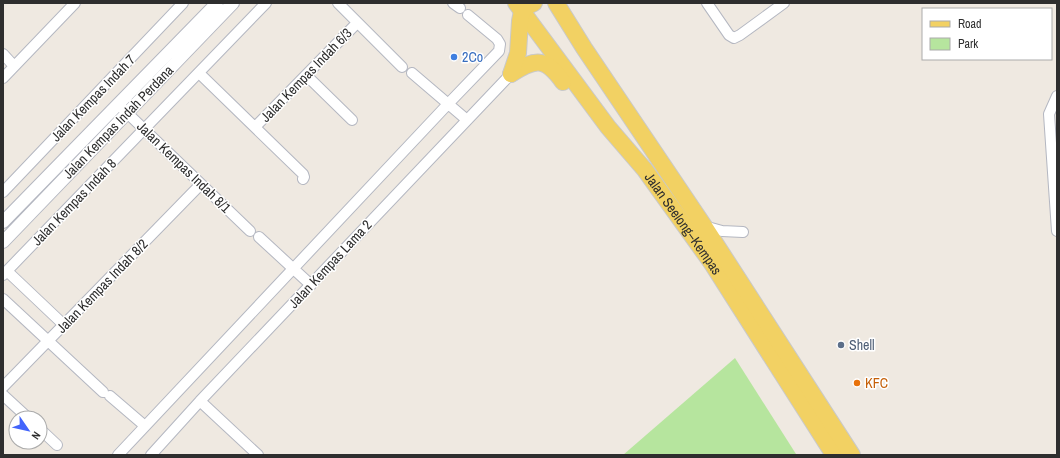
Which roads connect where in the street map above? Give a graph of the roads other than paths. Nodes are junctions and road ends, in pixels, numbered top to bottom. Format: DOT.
graph roads {
  1 [pos="183,3"];
  2 [pos="216,3"];
  3 [pos="233,3"];
  4 [pos="266,3"];
  5 [pos="338,3"];
  6 [pos="548,3"];
  7 [pos="708,3"];
  8 [pos="784,3"];
  9 [pos="71,4"];
  10 [pos="524,6"];
  11 [pos="559,8"];
  12 [pos="468,15"];
  13 [pos="357,23"];
  14 [pos="3,54"];
  15 [pos="14,66"];
  16 [pos="402,68"];
  17 [pos="199,73"];
  18 [pos="412,73"];
  19 [pos="511,74"];
  20 [pos="306,75"];
  21 [pos="3,78"];
  22 [pos="1057,96"];
  23 [pos="117,104"];
  24 [pos="448,104"];
  25 [pos="127,113"];
  26 [pos="352,120"];
  27 [pos="467,120"];
  28 [pos="255,127"];
  29 [pos="608,127"];
  30 [pos="144,129"];
  31 [pos="303,179"];
  32 [pos="201,184"];
  33 [pos="3,192"];
  34 [pos="3,222"];
  35 [pos="704,226"];
  36 [pos="1057,231"];
  37 [pos="742,232"];
  38 [pos="3,242"];
  39 [pos="294,269"];
  40 [pos="5,273"];
  41 [pos="310,285"];
  42 [pos="3,299"];
  43 [pos="64,325"];
  44 [pos="48,341"];
  45 [pos="3,388"];
  46 [pos="3,395"];
  47 [pos="200,401"];
  48 [pos="19,410"];
  49 [pos="145,426"];
  50 [pos="48,437"];
  51 [pos="57,445"];
  52 [pos="118,455"];
  53 [pos="151,455"];
  54 [pos="258,455"];
  55 [pos="834,455"];
  56 [pos="852,455"];
  1 -- 33 [label="street, Jalan Kempas Indah 7"];
  2 -- 23 [label="street, Jalan Kempas Indah Perdana"];
  3 -- 25 [label="street, Jalan Kempas Indah Perdana"];
  4 -- 17 [label="street, Jalan Kempas Indah 8"];
  5 -- 13 [label="street"];
  6 -- 11 [label="main road, Jalan Seelong–Kempas"];
  7 -- 8 [label="street"];
  9 -- 15 [label="street"];
  10 -- 19 [label="main road"];
  10 -- 29 [label="main road, Jalan Seelong–Kempas"];
  11 -- 35 [label="main road, Jalan Seelong–Kempas"];
  12 -- 24 [label="street"];
  13 -- 16 [label="street"];
  13 -- 20 [label="street, Jalan Kempas Indah 6/3"];
  14 -- 15 [label="street"];
  15 -- 21 [label="street"];
  17 -- 28 [label="street"];
  17 -- 30 [label="street, Jalan Kempas Indah 8"];
  18 -- 24 [label="street"];
  19 -- 27 [label="street, Jalan Kempas Lama 2"];
  19 -- 29 [label="main road"];
  20 -- 26 [label="street"];
  20 -- 28 [label="street, Jalan Kempas Indah 6/3"];
  22 -- 36 [label="street"];
  23 -- 25 [label="street, Jalan Kempas Indah 8/1"];
  23 -- 34 [label="street, Jalan Kempas Indah Perdana"];
  24 -- 27 [label="street"];
  24 -- 39 [label="street"];
  25 -- 30 [label="street, Jalan Kempas Indah 8/1"];
  25 -- 38 [label="street, Jalan Kempas Indah Perdana"];
  27 -- 41 [label="street, Jalan Kempas Lama 2"];
  28 -- 31 [label="street"];
  29 -- 55 [label="main road, Jalan Seelong–Kempas"];
  30 -- 32 [label="street, Jalan Kempas Indah 8/1"];
  30 -- 40 [label="street, Jalan Kempas Indah 8"];
  32 -- 39 [label="street, Jalan Kempas Indah 8/1"];
  32 -- 43 [label="street, Jalan Kempas Indah 8/2"];
  35 -- 37 [label="street"];
  35 -- 56 [label="main road, Jalan Seelong–Kempas"];
  39 -- 41 [label="street, Jalan Kempas Indah 8/1"];
  39 -- 49 [label="street"];
  40 -- 43 [label="street"];
  41 -- 47 [label="street, Jalan Kempas Lama 2"];
  42 -- 44 [label="street"];
  43 -- 44 [label="street, Jalan Kempas Indah 8/2"];
  44 -- 45 [label="street, Jalan Kempas Indah 8/2"];
  44 -- 49 [label="street"];
  46 -- 48 [label="street"];
  47 -- 53 [label="street, Jalan Kempas Lama 2"];
  47 -- 54 [label="street"];
  49 -- 52 [label="street"];
  50 -- 51 [label="street"];
}
